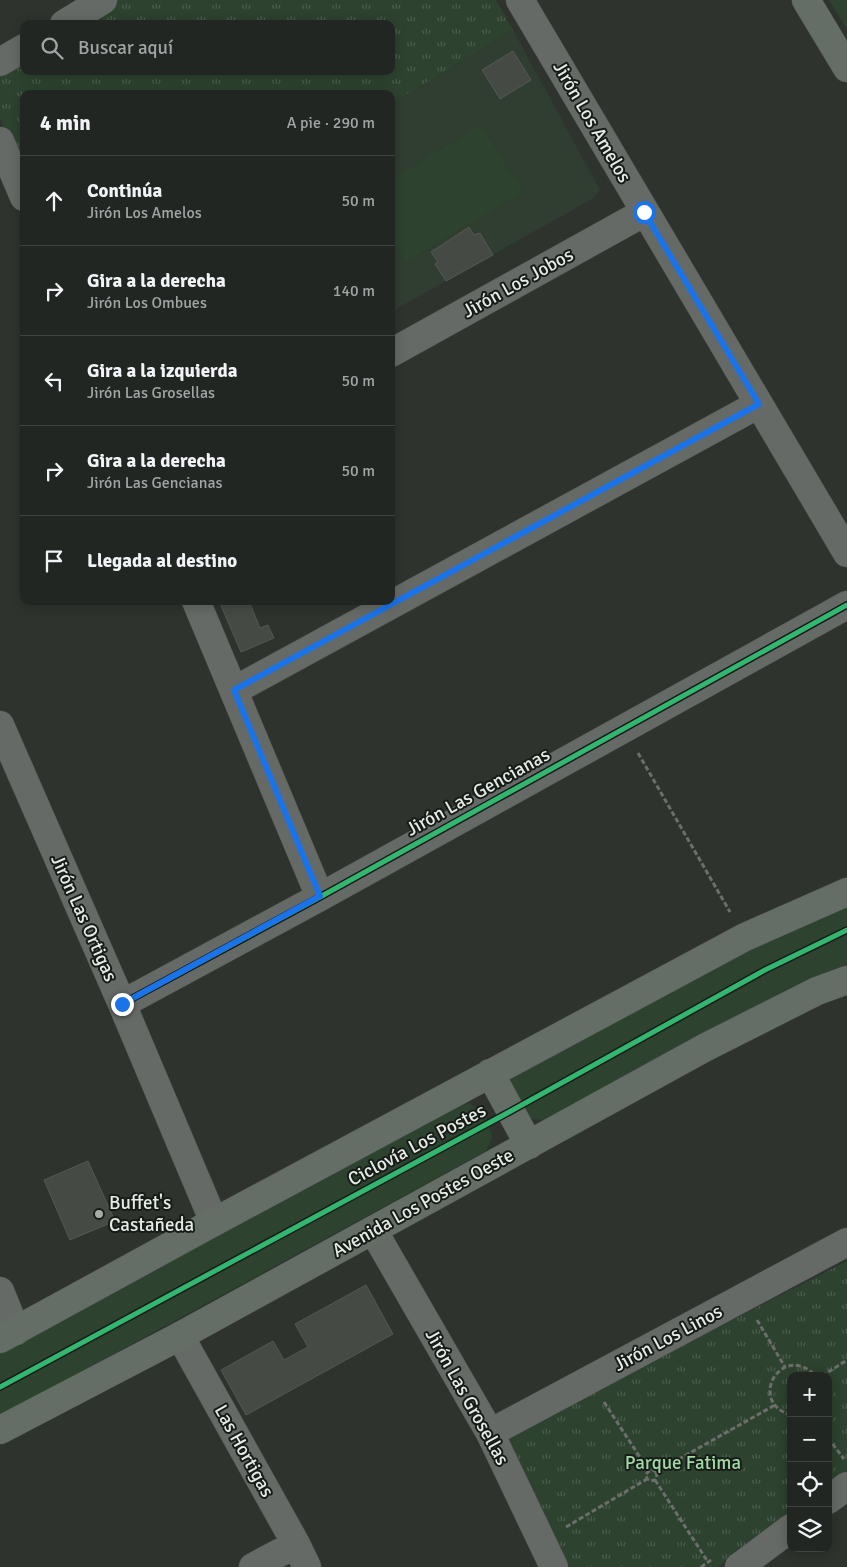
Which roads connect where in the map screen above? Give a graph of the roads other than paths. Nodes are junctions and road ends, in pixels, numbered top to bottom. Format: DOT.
graph roads {
  1 [pos="103,0"];
  2 [pos="520,0"];
  3 [pos="806,0"];
  4 [pos="70,20"];
  5 [pos="20,50"];
  6 [pos="0,62"];
  7 [pos="847,68"];
  8 [pos="0,141"];
  9 [pos="20,188"];
  10 [pos="644,212"];
  11 [pos="395,351"];
  12 [pos="759,404"];
  13 [pos="847,553"];
  14 [pos="395,602"];
  15 [pos="198,605"];
  16 [pos="390,605"];
  17 [pos="847,605"];
  18 [pos="234,690"];
  19 [pos="0,725"];
  20 [pos="847,892"];
  21 [pos="320,896"];
  22 [pos="847,980"];
  23 [pos="122,1004"];
  24 [pos="490,1073"];
  25 [pos="529,1145"];
  26 [pos="214,1222"];
  27 [pos="373,1230"];
  28 [pos="847,1242"];
  29 [pos="0,1291"];
  30 [pos="8,1335"];
  31 [pos="180,1336"];
  32 [pos="0,1430"];
  33 [pos="490,1434"];
  34 [pos="846,1472"];
  35 [pos="832,1494"];
  36 [pos="787,1531"];
  37 [pos="302,1555"];
  38 [pos="252,1567"];
  39 [pos="554,1567"];
  40 [pos="738,1567"];
  1 -- 4 [label="street"];
  2 -- 10 [label="street, Jirón Los Amelos"];
  3 -- 7 [label="main road"];
  5 -- 6 [label="street"];
  8 -- 9 [label="street"];
  10 -- 11 [label="street, Jirón Los Jobos"];
  10 -- 12 [label="street, Jirón Los Amelos"];
  12 -- 13 [label="street, Jirón Los Amelos"];
  12 -- 14 [label="street"];
  15 -- 18 [label="street"];
  16 -- 18 [label="street"];
  17 -- 21 [label="street, Jirón Las Gencianas"];
  18 -- 21 [label="street"];
  19 -- 23 [label="street, Jirón Las Ortigas"];
  20 -- 24 [label="main road"];
  21 -- 23 [label="street, Jirón Las Gencianas"];
  22 -- 25 [label="main road, Avenida Los Postes Oeste"];
  23 -- 26 [label="street, Jirón Las Ortigas"];
  24 -- 25 [label="main road"];
  24 -- 26 [label="main road"];
  25 -- 27 [label="main road, Avenida Los Postes Oeste"];
  26 -- 30 [label="main road"];
  27 -- 31 [label="main road, Avenida Los Postes Oeste"];
  27 -- 33 [label="street, Jirón Las Grosellas"];
  28 -- 33 [label="street, Jirón Los Linos"];
  29 -- 30 [label="street"];
  31 -- 32 [label="main road, Avenida Los Postes Oeste"];
  31 -- 37 [label="street, Las Hortigas"];
  33 -- 39 [label="street, Jirón Las Grosellas"];
  34 -- 35 [label="street"];
  36 -- 40 [label="street"];
  37 -- 38 [label="street"];
}
